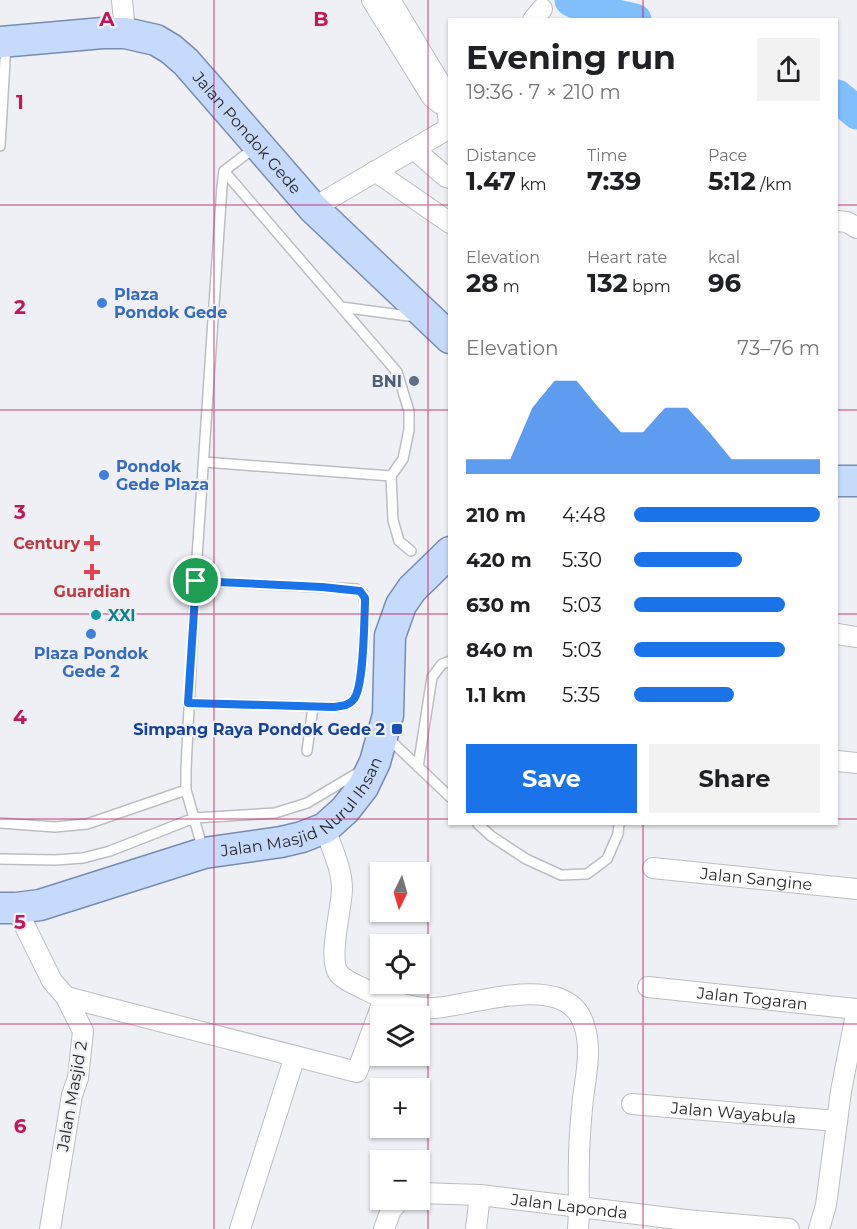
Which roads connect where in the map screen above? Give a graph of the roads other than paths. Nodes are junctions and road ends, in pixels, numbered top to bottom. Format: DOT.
graph roads {
  1 [pos="122,0"];
  2 [pos="372,0"];
  3 [pos="390,0"];
  4 [pos="124,33"];
  5 [pos="3,41"];
  6 [pos="445,109"];
  7 [pos="258,144"];
  8 [pos="0,146"];
  9 [pos="414,148"];
  10 [pos="224,171"];
  11 [pos="375,171"];
  12 [pos="448,178"];
  13 [pos="313,208"];
  14 [pos="448,221"];
  15 [pos="838,221"];
  16 [pos="857,228"];
  17 [pos="341,307"];
  18 [pos="440,329"];
  19 [pos="204,462"];
  20 [pos="391,476"];
  21 [pos="838,481"];
  22 [pos="857,481"];
  23 [pos="411,551"];
  24 [pos="448,554"];
  25 [pos="196,581"];
  26 [pos="838,634"];
  27 [pos="857,637"];
  28 [pos="448,662"];
  29 [pos="188,703"];
  30 [pos="313,707"];
  31 [pos="384,734"];
  32 [pos="307,751"];
  33 [pos="838,761"];
  34 [pos="375,762"];
  35 [pos="857,764"];
  36 [pos="418,767"];
  37 [pos="186,790"];
  38 [pos="448,795"];
  39 [pos="194,818"];
  40 [pos="0,824"];
  41 [pos="479,825"];
  42 [pos="619,825"];
  43 [pos="325,828"];
  44 [pos="204,854"];
  45 [pos="0,859"];
  46 [pos="653,868"];
  47 [pos="857,889"];
  48 [pos="8,908"];
  49 [pos="648,987"];
  50 [pos="66,997"];
  51 [pos="384,999"];
  52 [pos="857,1009"];
  53 [pos="295,1056"];
  54 [pos="849,1092"];
  55 [pos="632,1104"];
  56 [pos="837,1121"];
  57 [pos="430,1193"];
  58 [pos="480,1195"];
  59 [pos="580,1206"];
  60 [pos="391,1210"];
  61 [pos="685,1224"];
  62 [pos="50,1229"];
  63 [pos="240,1229"];
  64 [pos="384,1229"];
  65 [pos="476,1229"];
  66 [pos="578,1229"];
  67 [pos="789,1229"];
  68 [pos="819,1229"];
  1 -- 4 [label="street"];
  2 -- 6 [label="street"];
  3 -- 6 [label="street"];
  4 -- 5 [label="main road, Jalan Pondok Gede"];
  4 -- 7 [label="main road, Jalan Pondok Gede"];
  5 -- 8 [label="lane"];
  6 -- 9 [label="street"];
  7 -- 10 [label="lane"];
  7 -- 13 [label="main road, Jalan Pondok Gede"];
  9 -- 11 [label="street"];
  9 -- 12 [label="street"];
  10 -- 17 [label="lane"];
  10 -- 19 [label="lane"];
  11 -- 13 [label="street"];
  11 -- 14 [label="street"];
  13 -- 18 [label="main road, Jalan Pondok Gede"];
  15 -- 16 [label="street"];
  17 -- 18 [label="lane"];
  17 -- 20 [label="lane"];
  19 -- 20 [label="lane"];
  19 -- 25 [label="lane"];
  20 -- 23 [label="lane"];
  21 -- 22 [label="main road"];
  24 -- 31 [label="main road, Jalan Masjid Nurul Ihsan"];
  25 -- 29 [label="lane"];
  25 -- 30 [label="lane"];
  26 -- 27 [label="street"];
  28 -- 36 [label="lane"];
  29 -- 30 [label="lane"];
  29 -- 37 [label="lane"];
  30 -- 32 [label="lane"];
  31 -- 34 [label="main road, Jalan Masjid Nurul Ihsan"];
  31 -- 36 [label="lane"];
  33 -- 35 [label="street"];
  34 -- 39 [label="lane"];
  34 -- 43 [label="main road, Jalan Masjid Nurul Ihsan"];
  36 -- 38 [label="lane"];
  37 -- 39 [label="lane"];
  37 -- 40 [label="lane"];
  39 -- 44 [label="lane"];
  39 -- 45 [label="lane"];
  41 -- 42 [label="lane"];
  43 -- 44 [label="main road, Jalan Masjid Nurul Ihsan"];
  43 -- 51 [label="street"];
  44 -- 48 [label="main road, Jalan Masjid Nurul Ihsan"];
  46 -- 47 [label="street, Jalan Sangine"];
  48 -- 50 [label="street, Jalan Masjid 2"];
  49 -- 52 [label="street, Jalan Togaran"];
  50 -- 53 [label="street"];
  50 -- 62 [label="street, Jalan Masjid 2"];
  51 -- 53 [label="street"];
  51 -- 59 [label="street"];
  52 -- 54 [label="street"];
  53 -- 63 [label="street"];
  54 -- 56 [label="street"];
  55 -- 56 [label="street, Jalan Wayabula"];
  56 -- 68 [label="street"];
  57 -- 58 [label="street, Jalan Laponda"];
  58 -- 59 [label="street, Jalan Laponda"];
  58 -- 65 [label="street"];
  59 -- 61 [label="street, Jalan Laponda"];
  59 -- 66 [label="street"];
  60 -- 64 [label="street"];
  61 -- 67 [label="street, Jalan Laponda"];
}
